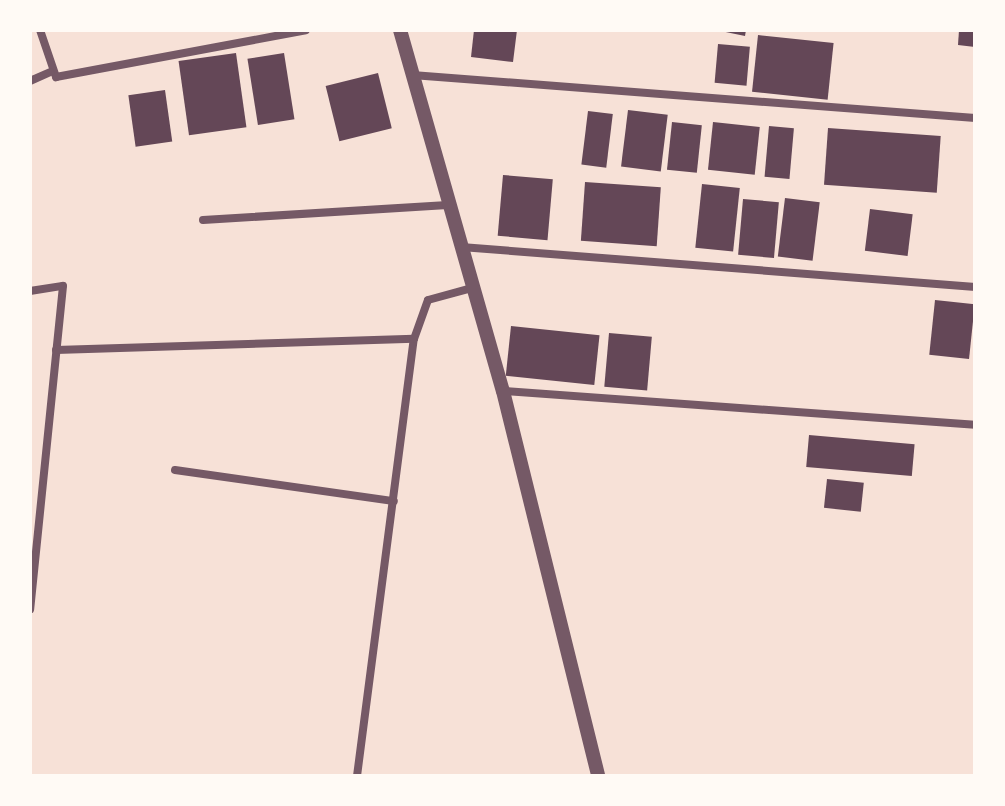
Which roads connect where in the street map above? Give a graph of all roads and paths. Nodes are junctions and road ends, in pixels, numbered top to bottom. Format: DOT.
graph roads {
  1 [pos="40,30"];
  2 [pos="306,30"];
  3 [pos="400,30"];
  4 [pos="50,72"];
  5 [pos="412,75"];
  6 [pos="30,81"];
  7 [pos="975,118"];
  8 [pos="448,205"];
  9 [pos="203,220"];
  10 [pos="460,247"];
  11 [pos="975,287"];
  12 [pos="472,288"];
  13 [pos="30,291"];
  14 [pos="414,339"];
  15 [pos="56,350"];
  16 [pos="503,391"];
  17 [pos="975,425"];
  18 [pos="175,470"];
  19 [pos="394,501"];
  20 [pos="30,609"];
  21 [pos="357,776"];
  22 [pos="598,776"];
  1 -- 4 [label="street"];
  2 -- 4 [label="street"];
  3 -- 5 [label="street"];
  4 -- 6 [label="street"];
  5 -- 7 [label="street"];
  5 -- 8 [label="street"];
  8 -- 9 [label="street"];
  8 -- 10 [label="street"];
  10 -- 11 [label="street"];
  10 -- 12 [label="street"];
  12 -- 14 [label="street"];
  12 -- 16 [label="street"];
  13 -- 15 [label="street"];
  14 -- 15 [label="street"];
  14 -- 19 [label="street"];
  15 -- 20 [label="street"];
  16 -- 17 [label="street"];
  16 -- 22 [label="street"];
  18 -- 19 [label="street"];
  19 -- 21 [label="street"];
}
